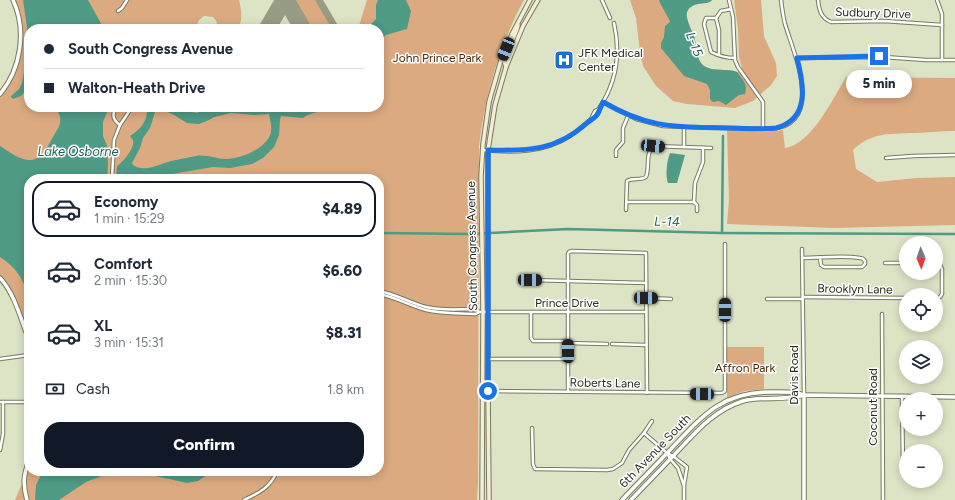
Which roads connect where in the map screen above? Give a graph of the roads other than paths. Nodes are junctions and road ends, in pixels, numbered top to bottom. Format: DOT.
graph roads {
  1 [pos="13,0"];
  2 [pos="127,0"];
  3 [pos="530,0"];
  4 [pos="538,0"];
  5 [pos="602,0"];
  6 [pos="729,0"];
  7 [pos="781,0"];
  8 [pos="818,0"];
  9 [pos="937,0"];
  10 [pos="731,9"];
  11 [pos="118,11"];
  12 [pos="610,18"];
  13 [pos="716,18"];
  14 [pos="518,21"];
  15 [pos="614,24"];
  16 [pos="942,25"];
  17 [pos="719,54"];
  18 [pos="735,58"];
  19 [pos="797,58"];
  20 [pos="942,60"];
  21 [pos="955,60"];
  22 [pos="506,67"];
  23 [pos="0,94"];
  24 [pos="603,102"];
  25 [pos="114,112"];
  26 [pos="129,112"];
  27 [pos="628,116"];
  28 [pos="120,125"];
  29 [pos="684,128"];
  30 [pos="764,129"];
  31 [pos="684,147"];
  32 [pos="703,148"];
  33 [pos="711,148"];
  34 [pos="482,150"];
  35 [pos="488,150"];
  36 [pos="955,155"];
  37 [pos="616,156"];
  38 [pos="886,158"];
  39 [pos="112,174"];
  40 [pos="627,202"];
  41 [pos="694,202"];
  42 [pos="626,210"];
  43 [pos="697,211"];
  44 [pos="725,244"];
  45 [pos="802,249"];
  46 [pos="803,258"];
  47 [pos="820,258"];
  48 [pos="885,263"];
  49 [pos="899,263"];
  50 [pos="0,278"];
  51 [pos="530,280"];
  52 [pos="568,281"];
  53 [pos="646,283"];
  54 [pos="384,293"];
  55 [pos="646,298"];
  56 [pos="803,298"];
  57 [pos="899,298"];
  58 [pos="671,299"];
  59 [pos="767,299"];
  60 [pos="481,312"];
  61 [pos="488,312"];
  62 [pos="531,312"];
  63 [pos="568,312"];
  64 [pos="646,312"];
  65 [pos="882,314"];
  66 [pos="24,327"];
  67 [pos="568,342"];
  68 [pos="607,344"];
  69 [pos="612,344"];
  70 [pos="646,345"];
  71 [pos="24,356"];
  72 [pos="0,359"];
  73 [pos="488,359"];
  74 [pos="568,359"];
  75 [pos="483,379"];
  76 [pos="482,391"];
  77 [pos="488,391"];
  78 [pos="568,392"];
  79 [pos="646,393"];
  80 [pos="804,395"];
  81 [pos="882,396"];
  82 [pos="899,396"];
  83 [pos="943,397"];
  84 [pos="955,397"];
  85 [pos="488,401"];
  86 [pos="2,402"];
  87 [pos="24,402"];
  88 [pos="652,420"];
  89 [pos="532,428"];
  90 [pos="644,432"];
  91 [pos="0,450"];
  92 [pos="667,453"];
  93 [pos="674,456"];
  94 [pos="670,459"];
  95 [pos="24,476"];
  96 [pos="275,476"];
  97 [pos="684,486"];
  98 [pos="27,500"];
  99 [pos="244,500"];
  100 [pos="482,500"];
  101 [pos="489,500"];
  102 [pos="622,500"];
  103 [pos="632,500"];
  104 [pos="684,500"];
  105 [pos="804,500"];
  106 [pos="883,500"];
  1 -- 23 [label="street"];
  2 -- 11 [label="street"];
  3 -- 14 [label="main road, South Congress Avenue"];
  4 -- 22 [label="main road, South Congress Avenue"];
  5 -- 12 [label="street"];
  6 -- 10 [label="street"];
  7 -- 19 [label="street"];
  8 -- 16 [label="street, Sudbury Drive"];
  9 -- 16 [label="street"];
  10 -- 13 [label="street"];
  10 -- 18 [label="street"];
  13 -- 17 [label="street"];
  13 -- 17 [label="street"];
  14 -- 22 [label="main road"];
  14 -- 34 [label="main road, South Congress Avenue"];
  15 -- 24 [label="street"];
  16 -- 20 [label="street"];
  17 -- 18 [label="street"];
  18 -- 30 [label="street"];
  19 -- 20 [label="street"];
  19 -- 30 [label="street"];
  20 -- 21 [label="street"];
  22 -- 35 [label="main road, South Congress Avenue"];
  24 -- 27 [label="street"];
  24 -- 35 [label="street"];
  25 -- 28 [label="street"];
  26 -- 28 [label="street"];
  27 -- 29 [label="street"];
  27 -- 37 [label="street"];
  28 -- 39 [label="street"];
  29 -- 30 [label="street"];
  29 -- 31 [label="street"];
  31 -- 32 [label="street"];
  31 -- 40 [label="street"];
  32 -- 33 [label="street"];
  32 -- 41 [label="street"];
  34 -- 35 [label="street"];
  34 -- 60 [label="main road, South Congress Avenue"];
  35 -- 61 [label="main road, South Congress Avenue"];
  36 -- 38 [label="street"];
  40 -- 41 [label="street"];
  40 -- 42 [label="street"];
  41 -- 43 [label="street"];
  44 -- 79 [label="street, Roberts Lane"];
  45 -- 46 [label="street, Davis Road"];
  46 -- 47 [label="street"];
  46 -- 56 [label="street, Davis Road"];
  47 -- 47 [label="street"];
  48 -- 49 [label="street"];
  50 -- 66 [label="street"];
  51 -- 52 [label="street"];
  52 -- 53 [label="street"];
  52 -- 53 [label="street"];
  52 -- 63 [label="street"];
  53 -- 55 [label="street"];
  54 -- 60 [label="street, Prince Drive"];
  55 -- 58 [label="street"];
  55 -- 64 [label="street"];
  56 -- 57 [label="street, Brooklyn Lane"];
  56 -- 59 [label="street, Brooklyn Lane"];
  56 -- 80 [label="street, Davis Road"];
  60 -- 61 [label="street, Prince Drive"];
  60 -- 75 [label="main road, South Congress Avenue"];
  61 -- 62 [label="street, Prince Drive"];
  61 -- 73 [label="main road, South Congress Avenue"];
  62 -- 63 [label="street, Prince Drive"];
  62 -- 67 [label="street"];
  63 -- 64 [label="street, Prince Drive"];
  63 -- 67 [label="street"];
  64 -- 70 [label="street"];
  65 -- 81 [label="street, Coconut Road"];
  67 -- 68 [label="street"];
  67 -- 74 [label="street"];
  69 -- 70 [label="street"];
  70 -- 79 [label="street"];
  71 -- 72 [label="street"];
  73 -- 74 [label="street"];
  73 -- 77 [label="main road, South Congress Avenue"];
  74 -- 78 [label="street"];
  75 -- 76 [label="main road, South Congress Avenue"];
  75 -- 77 [label="main road"];
  76 -- 85 [label="main road"];
  76 -- 100 [label="main road, South Congress Avenue"];
  77 -- 78 [label="street, Roberts Lane"];
  77 -- 85 [label="main road, South Congress Avenue"];
  78 -- 79 [label="street, Roberts Lane"];
  80 -- 81 [label="street"];
  80 -- 92 [label="street, 6th Avenue South"];
  80 -- 93 [label="street, 6th Avenue South"];
  80 -- 105 [label="street, Davis Road"];
  81 -- 82 [label="street"];
  81 -- 106 [label="street, Coconut Road"];
  83 -- 84 [label="street"];
  85 -- 101 [label="main road, South Congress Avenue"];
  86 -- 87 [label="street"];
  86 -- 91 [label="street"];
  88 -- 90 [label="street"];
  89 -- 90 [label="street"];
  90 -- 92 [label="street"];
  92 -- 93 [label="street"];
  92 -- 94 [label="street"];
  92 -- 102 [label="street, 6th Avenue South"];
  93 -- 94 [label="street, 6th Avenue South"];
  93 -- 97 [label="street"];
  94 -- 97 [label="street"];
  94 -- 103 [label="street, 6th Avenue South"];
  95 -- 98 [label="street"];
  96 -- 99 [label="street"];
  97 -- 104 [label="street"];
}
